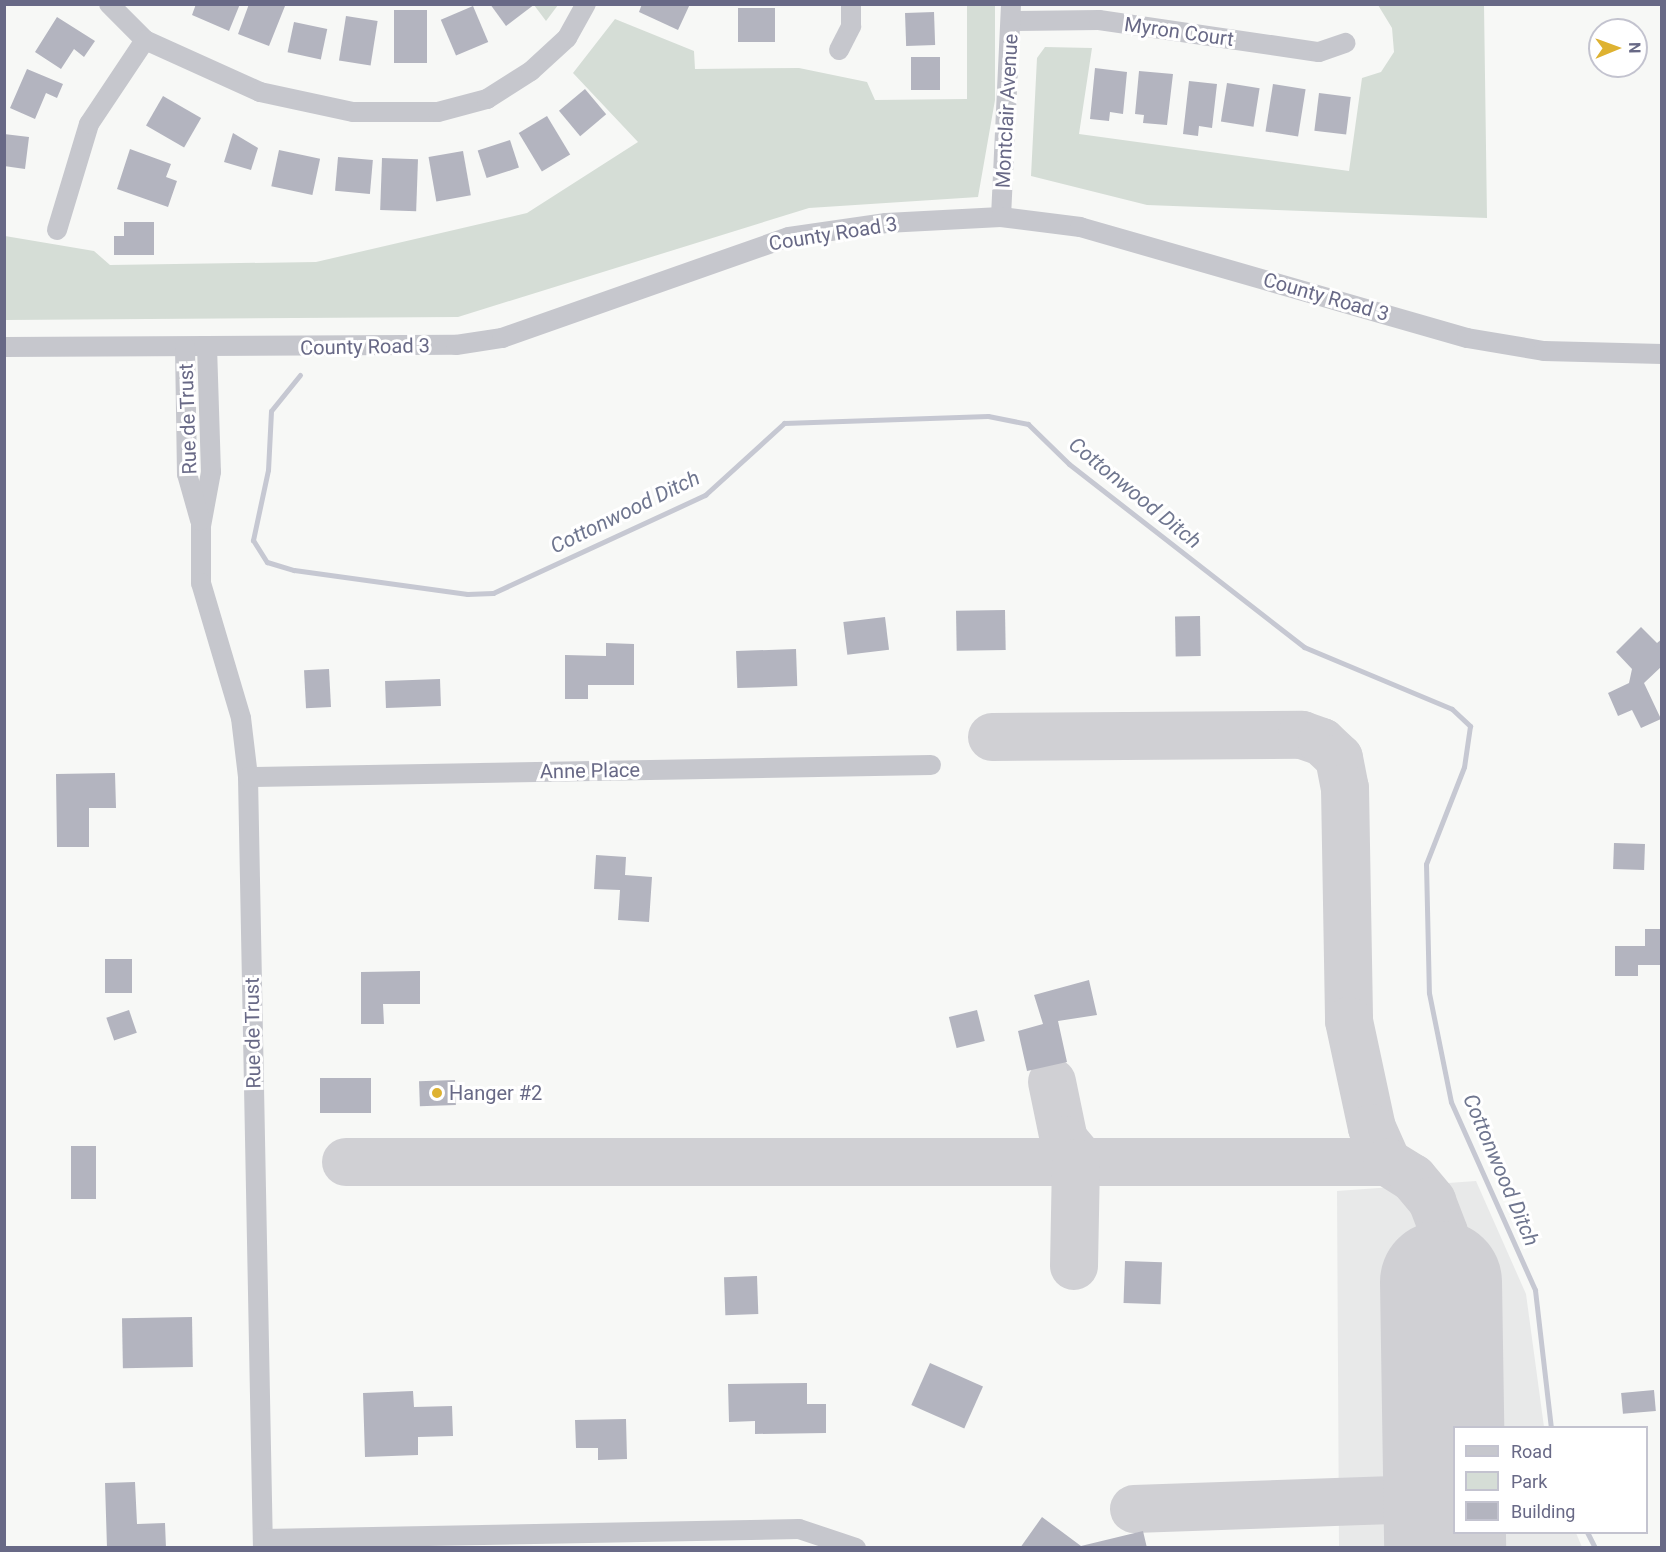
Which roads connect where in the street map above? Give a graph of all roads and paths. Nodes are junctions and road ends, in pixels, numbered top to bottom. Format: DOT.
graph roads {
  1 [pos="109,4"];
  2 [pos="586,4"];
  3 [pos="851,4"];
  4 [pos="1011,13"];
  5 [pos="145,40"];
  6 [pos="1345,43"];
  7 [pos="839,50"];
  8 [pos="1001,217"];
  9 [pos="57,230"];
  10 [pos="185,346"];
  11 [pos="207,346"];
  12 [pos="4,347"];
  13 [pos="1662,354"];
  14 [pos="201,526"];
  15 [pos="931,765"];
  16 [pos="248,777"];
  17 [pos="263,1544"];
  18 [pos="856,1548"];
  1 -- 5 [label="street"];
  2 -- 5 [label="street"];
  3 -- 7 [label="street"];
  4 -- 6 [label="street, Myron Court"];
  4 -- 8 [label="street, Montclair Avenue"];
  5 -- 9 [label="street"];
  8 -- 11 [label="street, County Road 3"];
  8 -- 13 [label="street, County Road 3"];
  10 -- 11 [label="street, County Road 3"];
  10 -- 12 [label="street, County Road 3"];
  10 -- 14 [label="street, Rue de Trust"];
  11 -- 14 [label="street, Rue de Trust"];
  14 -- 16 [label="street, Rue de Trust"];
  15 -- 16 [label="street, Anne Place"];
  16 -- 17 [label="street, Rue de Trust"];
  17 -- 18 [label="street"];
}
